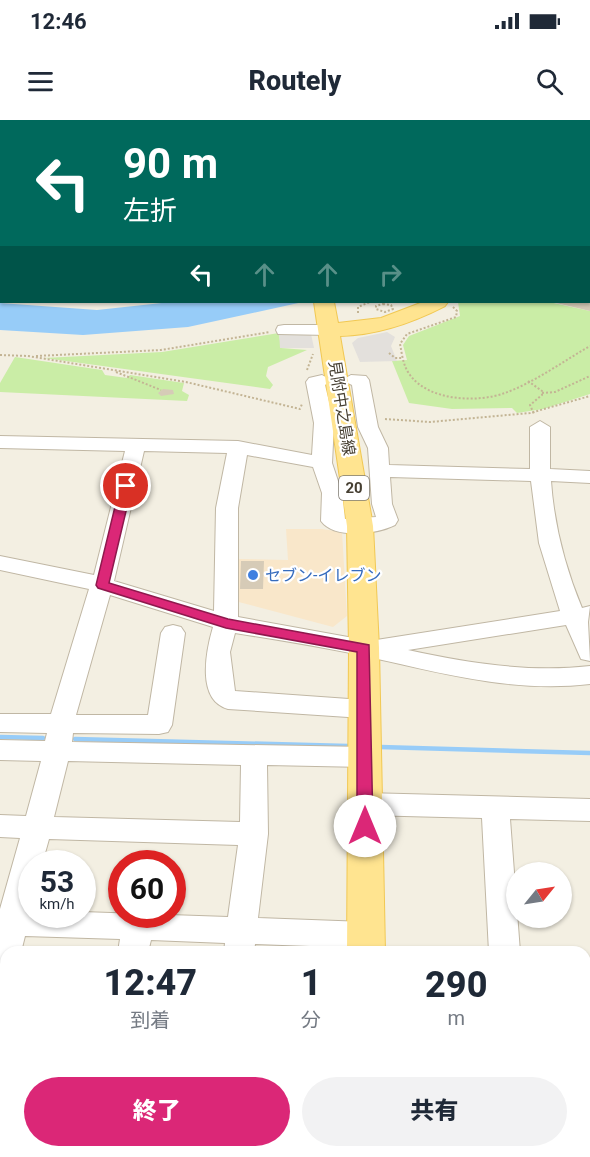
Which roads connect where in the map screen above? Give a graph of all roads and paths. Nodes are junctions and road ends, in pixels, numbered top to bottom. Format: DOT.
graph roads {
  1 [pos="368,303"];
  2 [pos="373,303"];
  3 [pos="445,304"];
  4 [pos="378,305"];
  5 [pos="326,315"];
  6 [pos="359,316"];
  7 [pos="284,330"];
  8 [pos="590,346"];
  9 [pos="314,352"];
  10 [pos="389,353"];
  11 [pos="0,355"];
  12 [pos="28,356"];
  13 [pos="402,358"];
  14 [pos="116,370"];
  15 [pos="590,376"];
  16 [pos="313,378"];
  17 [pos="351,380"];
  18 [pos="528,381"];
  19 [pos="161,390"];
  20 [pos="542,393"];
  21 [pos="590,396"];
  22 [pos="304,400"];
  23 [pos="380,417"];
  24 [pos="537,420"];
  25 [pos="0,442"];
  26 [pos="136,445"];
  27 [pos="238,447"];
  28 [pos="322,463"];
  29 [pos="381,470"];
  30 [pos="538,476"];
  31 [pos="590,477"];
  32 [pos="360,525"];
  33 [pos="0,563"];
  34 [pos="102,585"];
  35 [pos="581,616"];
  36 [pos="226,623"];
  37 [pos="173,633"];
  38 [pos="364,648"];
  39 [pos="590,653"];
  40 [pos="590,675"];
  41 [pos="363,710"];
  42 [pos="0,723"];
  43 [pos="59,738"];
  44 [pos="0,750"];
  45 [pos="254,754"];
  46 [pos="365,757"];
  47 [pos="365,804"];
  48 [pos="495,806"];
  49 [pos="590,810"];
  50 [pos="0,826"];
  51 [pos="38,826"];
  52 [pos="254,834"];
  53 [pos="6,922"];
  54 [pos="135,940"];
  55 [pos="240,941"];
  56 [pos="365,944"];
  57 [pos="3,946"];
  58 [pos="504,946"];
  1 -- 6 [label="path"];
  2 -- 4 [label="path"];
  3 -- 5 [label="main road"];
  3 -- 13 [label="path"];
  5 -- 7 [label="street"];
  5 -- 32 [label="main road, 見附中之島線 / 20"];
  7 -- 12 [label="path"];
  8 -- 18 [label="path"];
  9 -- 16 [label="path"];
  10 -- 13 [label="path"];
  11 -- 12 [label="path"];
  12 -- 14 [label="path"];
  13 -- 18 [label="path"];
  14 -- 19 [label="path"];
  14 -- 22 [label="path"];
  15 -- 20 [label="path"];
  16 -- 28 [label="street"];
  17 -- 29 [label="street"];
  18 -- 20 [label="path"];
  20 -- 24 [label="path"];
  21 -- 24 [label="path"];
  23 -- 24 [label="path"];
  24 -- 30 [label="street"];
  25 -- 26 [label="street"];
  26 -- 27 [label="street"];
  26 -- 34 [label="street"];
  27 -- 28 [label="street"];
  27 -- 36 [label="street"];
  28 -- 32 [label="street"];
  29 -- 30 [label="street"];
  29 -- 32 [label="street"];
  30 -- 31 [label="street"];
  30 -- 35 [label="street"];
  32 -- 38 [label="main road, 見附中之島線 / 20"];
  33 -- 34 [label="street"];
  34 -- 36 [label="street"];
  34 -- 43 [label="street"];
  35 -- 38 [label="street"];
  35 -- 39 [label="street"];
  36 -- 38 [label="street"];
  36 -- 41 [label="street"];
  37 -- 43 [label="street"];
  38 -- 40 [label="street"];
  38 -- 41 [label="main road, 見附中之島線 / 20"];
  41 -- 46 [label="main road, 見附中之島線 / 20"];
  42 -- 43 [label="street"];
  43 -- 44 [label="street"];
  43 -- 45 [label="street"];
  43 -- 51 [label="street"];
  45 -- 46 [label="street"];
  45 -- 52 [label="street"];
  46 -- 47 [label="main road, 見附中之島線 / 20"];
  47 -- 48 [label="street"];
  47 -- 56 [label="main road, 見附中之島線 / 20"];
  48 -- 49 [label="street"];
  48 -- 58 [label="street"];
  50 -- 51 [label="street"];
  51 -- 52 [label="street"];
  51 -- 53 [label="street"];
  52 -- 55 [label="street"];
  53 -- 54 [label="street"];
  53 -- 57 [label="street"];
  54 -- 55 [label="street"];
  55 -- 56 [label="street"];
}
